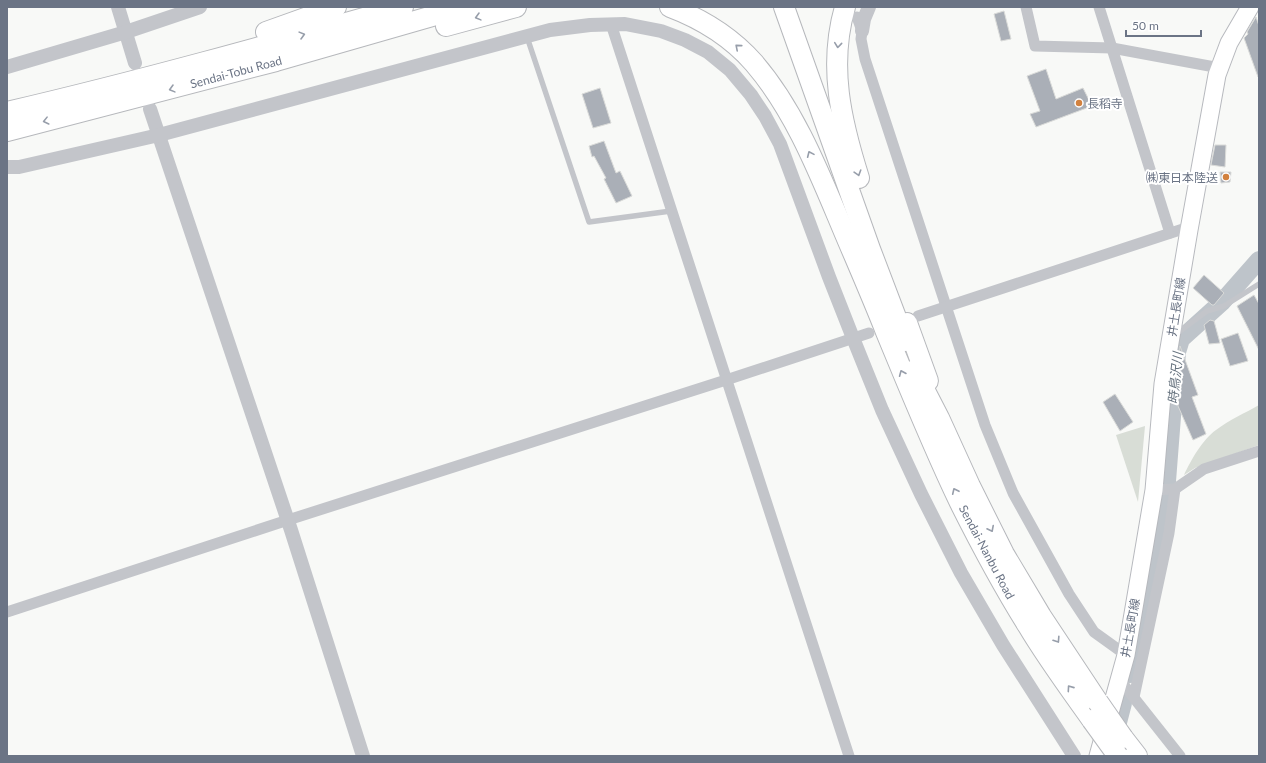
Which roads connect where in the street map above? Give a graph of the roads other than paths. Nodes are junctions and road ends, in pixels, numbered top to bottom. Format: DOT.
graph roads {
  1 [pos="118,7"];
  2 [pos="200,7"];
  3 [pos="336,7"];
  4 [pos="403,7"];
  5 [pos="464,7"];
  6 [pos="516,7"];
  7 [pos="670,7"];
  8 [pos="774,7"];
  9 [pos="784,7"];
  10 [pos="869,7"];
  11 [pos="1026,7"];
  12 [pos="1099,7"];
  13 [pos="1250,7"];
  14 [pos="851,12"];
  15 [pos="611,24"];
  16 [pos="862,30"];
  17 [pos="126,32"];
  18 [pos="527,37"];
  19 [pos="1112,48"];
  20 [pos="135,64"];
  21 [pos="7,66"];
  22 [pos="1220,68"];
  23 [pos="236,72"];
  24 [pos="57,101"];
  25 [pos="150,109"];
  26 [pos="7,112"];
  27 [pos="7,130"];
  28 [pos="159,135"];
  29 [pos="7,167"];
  30 [pos="672,211"];
  31 [pos="1189,226"];
  32 [pos="1170,233"];
  33 [pos="1259,284"];
  34 [pos="946,307"];
  35 [pos="918,316"];
  36 [pos="878,332"];
  37 [pos="853,338"];
  38 [pos="1171,338"];
  39 [pos="726,380"];
  40 [pos="939,418"];
  41 [pos="1259,451"];
  42 [pos="1175,489"];
  43 [pos="1154,490"];
  44 [pos="288,520"];
  45 [pos="7,612"];
  46 [pos="1126,655"];
  47 [pos="1119,679"];
  48 [pos="1134,697"];
  49 [pos="1095,711"];
  50 [pos="1121,747"];
  51 [pos="363,756"];
  52 [pos="848,756"];
  53 [pos="1074,756"];
  54 [pos="1098,756"];
  55 [pos="1137,756"];
  56 [pos="1180,756"];
  1 -- 17 [label="street"];
  2 -- 17 [label="street"];
  3 -- 24 [label="highway"];
  24 -- 4 [label="highway, Sendai-Tobu Road, one-way"];
  5 -- 23 [label="highway, Sendai-Tobu Road"];
  6 -- 23 [label="highway, one-way"];
  36 -- 7 [label="highway, one-way"];
  8 -- 36 [label="highway"];
  9 -- 40 [label="highway"];
  10 -- 16 [label="street"];
  11 -- 19 [label="street"];
  12 -- 19 [label="street"];
  13 -- 22 [label="main road, 井土長町線"];
  14 -- 16 [label="street"];
  14 -- 40 [label="highway, one-way"];
  15 -- 18 [label="street"];
  15 -- 30 [label="street"];
  15 -- 37 [label="street"];
  16 -- 34 [label="street"];
  17 -- 20 [label="street"];
  17 -- 21 [label="street"];
  18 -- 28 [label="street"];
  18 -- 30 [label="lane"];
  19 -- 22 [label="street"];
  19 -- 32 [label="street"];
  22 -- 31 [label="main road, 井土長町線"];
  23 -- 27 [label="highway, Sendai-Tobu Road, one-way"];
  24 -- 26 [label="highway, Sendai-Tobu Road"];
  25 -- 28 [label="street"];
  28 -- 29 [label="street"];
  28 -- 44 [label="street"];
  30 -- 39 [label="street"];
  31 -- 32 [label="street"];
  31 -- 38 [label="main road, 井土長町線"];
  32 -- 34 [label="street"];
  33 -- 38 [label="lane"];
  34 -- 35 [label="street"];
  34 -- 46 [label="street"];
  36 -- 37 [label="street"];
  49 -- 36 [label="highway, Sendai-Nanbu Road, one-way"];
  37 -- 39 [label="street"];
  37 -- 53 [label="street"];
  38 -- 43 [label="main road, 井土長町線"];
  39 -- 44 [label="street"];
  39 -- 52 [label="street"];
  40 -- 49 [label="highway, Sendai-Nanbu Road, one-way"];
  41 -- 42 [label="street"];
  42 -- 43 [label="street"];
  42 -- 48 [label="street"];
  43 -- 46 [label="main road, 井土長町線"];
  44 -- 45 [label="street"];
  44 -- 51 [label="street"];
  46 -- 47 [label="main road, 井土長町線"];
  47 -- 48 [label="street"];
  47 -- 54 [label="main road, 井土長町線"];
  48 -- 56 [label="street"];
  49 -- 50 [label="highway, Sendai-Nanbu Road, bridge"];
  50 -- 55 [label="highway, Sendai-Nanbu Road"];
}
